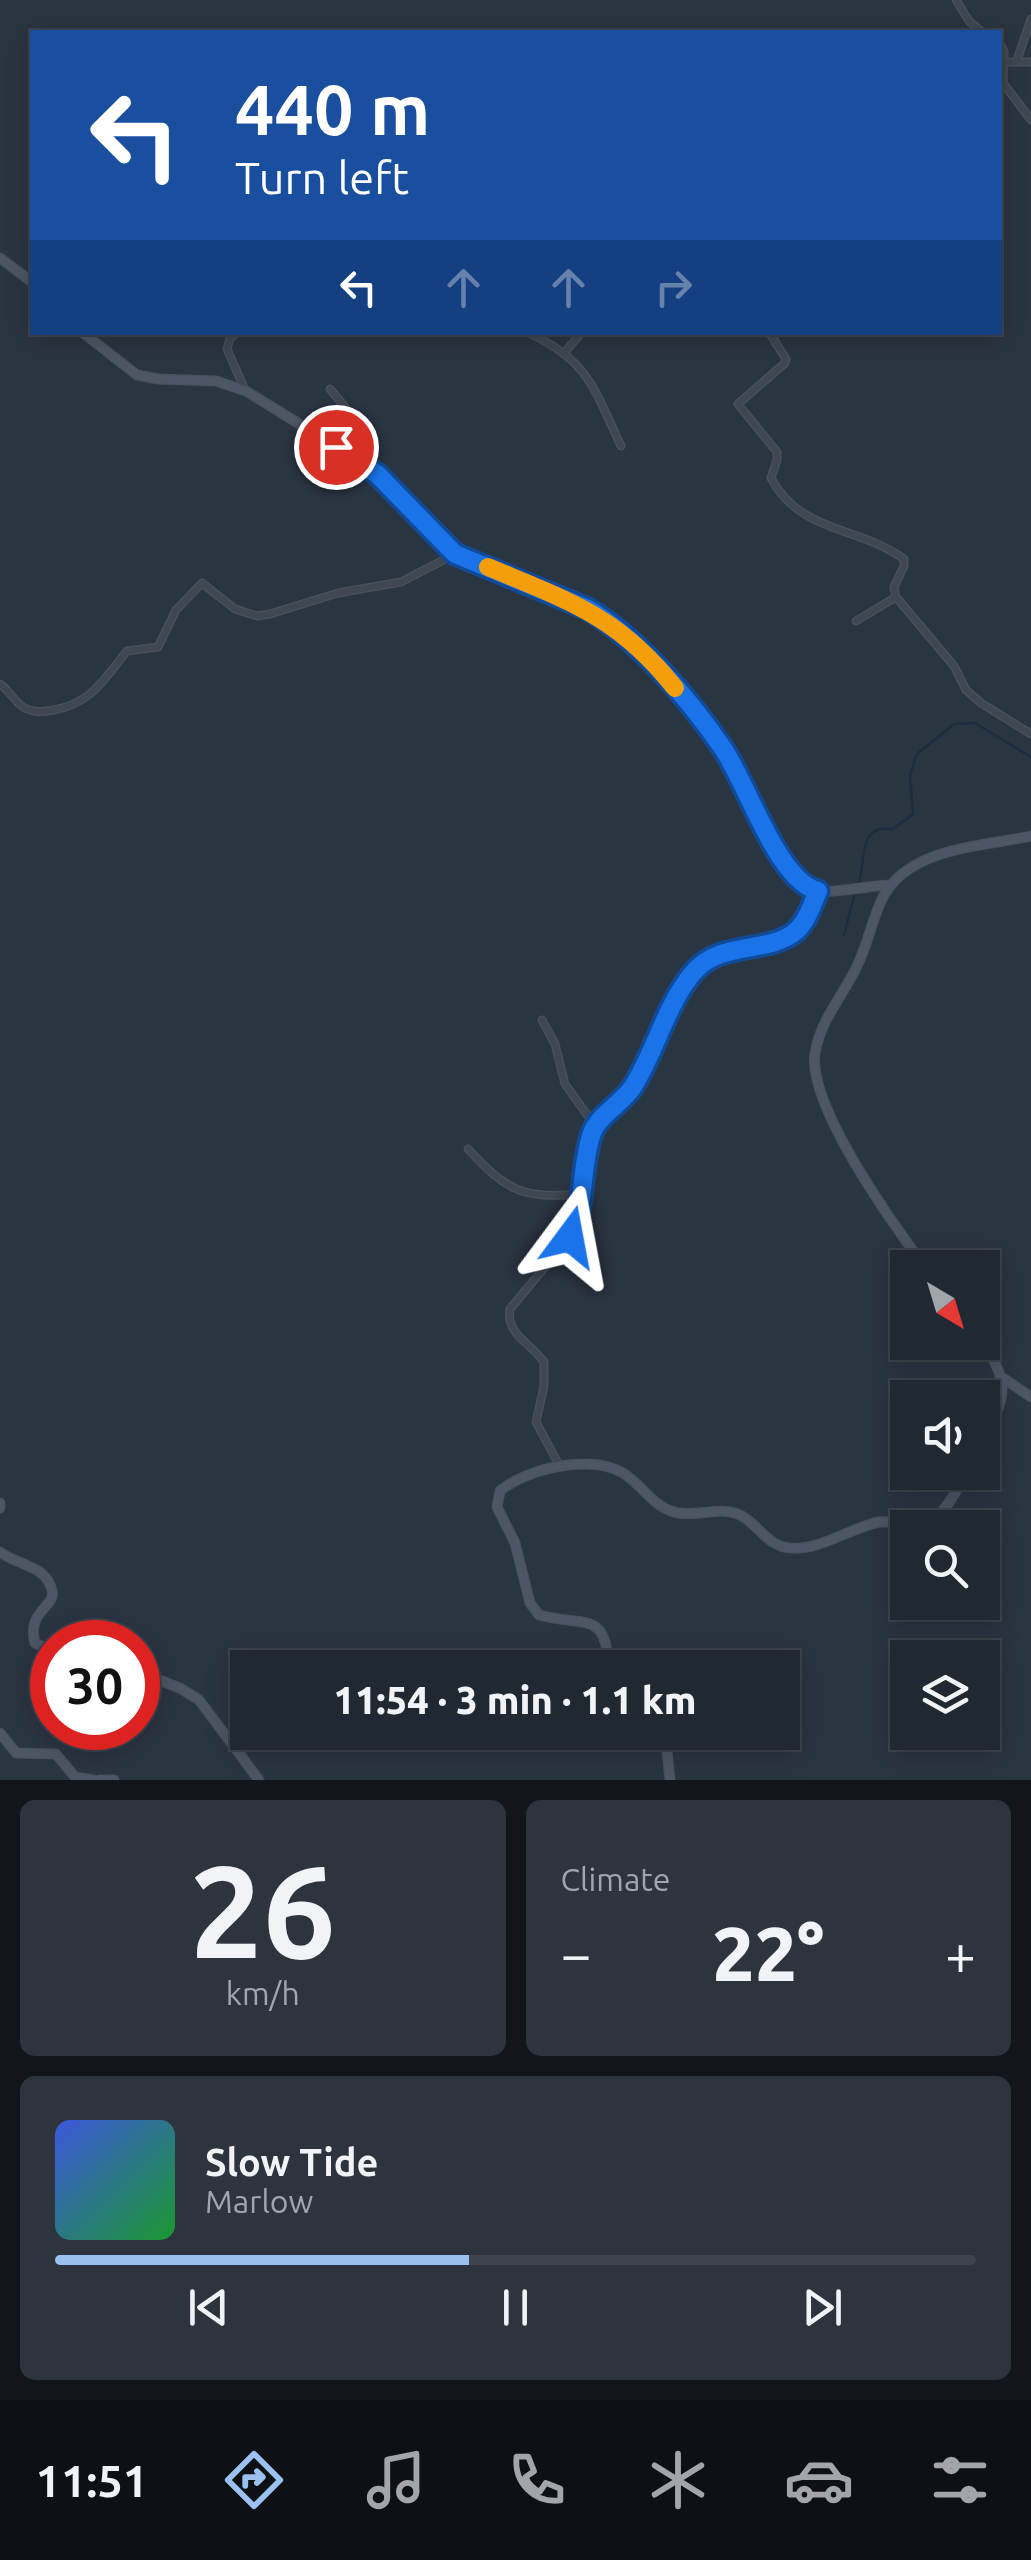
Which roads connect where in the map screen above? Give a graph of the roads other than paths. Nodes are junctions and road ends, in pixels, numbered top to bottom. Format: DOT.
graph roads {
  1 [pos="956,0"];
  2 [pos="1031,19"];
  3 [pos="980,30"];
  4 [pos="1002,53"];
  5 [pos="1017,60"];
  6 [pos="1004,62"];
  7 [pos="1031,62"];
  8 [pos="1002,69"];
  9 [pos="1002,77"];
  10 [pos="1031,120"];
  11 [pos="0,258"];
  12 [pos="30,280"];
  13 [pos="86,335"];
  14 [pos="234,335"];
  15 [pos="533,335"];
  16 [pos="579,335"];
  17 [pos="771,335"];
  18 [pos="565,352"];
  19 [pos="330,389"];
  20 [pos="246,391"];
  21 [pos="620,446"];
  22 [pos="336,447"];
  23 [pos="455,554"];
  24 [pos="896,597"];
  25 [pos="856,621"];
  26 [pos="0,684"];
  27 [pos="1031,734"];
  28 [pos="1031,836"];
  29 [pos="890,885"];
  30 [pos="818,891"];
  31 [pos="542,1020"];
  32 [pos="595,1126"];
  33 [pos="468,1148"];
  34 [pos="580,1194"];
  35 [pos="913,1250"];
  36 [pos="993,1360"];
  37 [pos="1003,1378"];
  38 [pos="1031,1397"];
  39 [pos="1000,1400"];
  40 [pos="559,1466"];
  41 [pos="956,1490"];
  42 [pos="0,1552"];
  43 [pos="36,1620"];
  44 [pos="607,1650"];
  45 [pos="160,1680"];
  46 [pos="0,1733"];
  47 [pos="666,1750"];
  48 [pos="96,1780"];
  49 [pos="114,1780"];
  50 [pos="259,1780"];
  51 [pos="670,1780"];
  1 -- 3 [label="street"];
  2 -- 5 [label="street"];
  4 -- 6 [label="street"];
  5 -- 6 [label="street"];
  5 -- 7 [label="street"];
  6 -- 8 [label="street"];
  9 -- 10 [label="street"];
  11 -- 12 [label="main road"];
  13 -- 20 [label="main road"];
  14 -- 20 [label="street"];
  15 -- 18 [label="street"];
  16 -- 18 [label="street"];
  17 -- 24 [label="street"];
  18 -- 21 [label="street"];
  19 -- 22 [label="street"];
  20 -- 22 [label="main road"];
  22 -- 23 [label="main road"];
  23 -- 26 [label="street"];
  23 -- 30 [label="main road"];
  24 -- 25 [label="street"];
  24 -- 27 [label="street"];
  28 -- 29 [label="main road"];
  29 -- 30 [label="main road"];
  29 -- 35 [label="main road"];
  30 -- 32 [label="street"];
  31 -- 32 [label="street"];
  32 -- 34 [label="street"];
  33 -- 34 [label="street"];
  34 -- 40 [label="street"];
  36 -- 37 [label="main road"];
  37 -- 38 [label="main road"];
  37 -- 39 [label="main road"];
  40 -- 41 [label="main road"];
  40 -- 44 [label="main road"];
  42 -- 43 [label="main road"];
  45 -- 50 [label="main road"];
  46 -- 48 [label="main road"];
  47 -- 51 [label="main road"];
  48 -- 49 [label="main road"];
}
